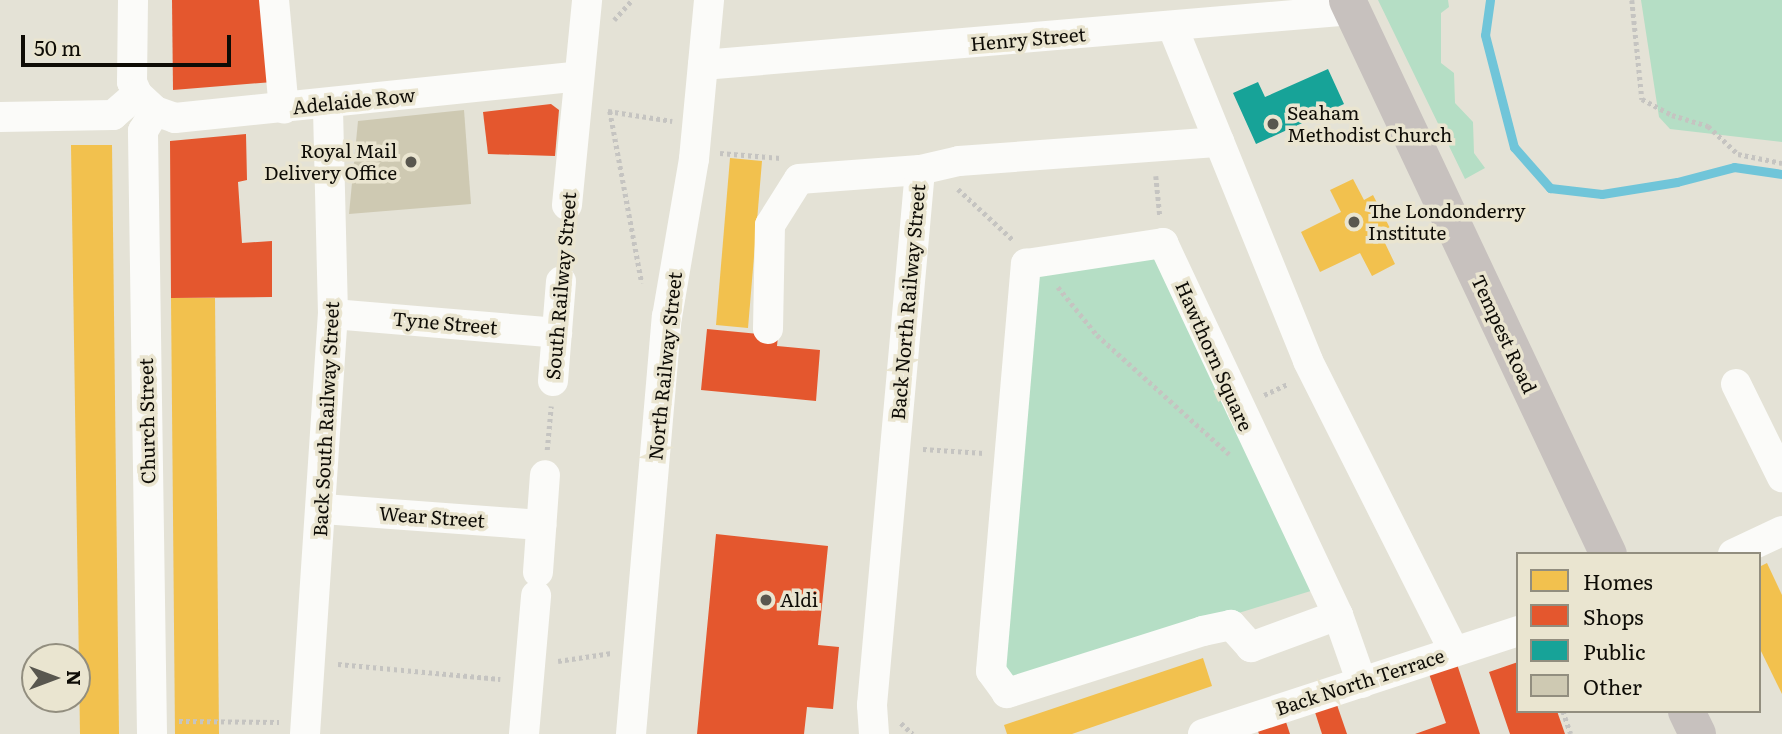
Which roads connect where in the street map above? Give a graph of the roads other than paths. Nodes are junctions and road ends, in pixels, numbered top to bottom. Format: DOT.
graph roads {
  1 [pos="132,0"];
  2 [pos="274,0"];
  3 [pos="587,0"];
  4 [pos="709,0"];
  5 [pos="1350,5"];
  6 [pos="1188,17"];
  7 [pos="703,65"];
  8 [pos="578,76"];
  9 [pos="146,103"];
  10 [pos="328,104"];
  11 [pos="284,109"];
  12 [pos="0,117"];
  13 [pos="1219,142"];
  14 [pos="920,170"];
  15 [pos="567,205"];
  16 [pos="561,281"];
  17 [pos="333,314"];
  18 [pos="768,329"];
  19 [pos="557,333"];
  20 [pos="553,381"];
  21 [pos="1736,384"];
  22 [pos="545,475"];
  23 [pos="1782,477"];
  24 [pos="323,509"];
  25 [pos="541,525"];
  26 [pos="1782,531"];
  27 [pos="1607,552"];
  28 [pos="1737,552"];
  29 [pos="1338,615"];
  30 [pos="1516,632"];
  31 [pos="1454,651"];
  32 [pos="1362,683"];
  33 [pos="1687,713"];
  34 [pos="152,727"];
  35 [pos="306,729"];
  36 [pos="524,734"];
  37 [pos="631,734"];
  38 [pos="874,734"];
  39 [pos="1203,734"];
  40 [pos="1698,734"];
  1 -- 9 [label="street, Church Street"];
  2 -- 11 [label="street"];
  3 -- 8 [label="street, South Railway Street"];
  4 -- 7 [label="street, North Railway Street"];
  5 -- 6 [label="street, Henry Street"];
  5 -- 27 [label="main road, Tempest Road"];
  6 -- 7 [label="street, Henry Street"];
  6 -- 13 [label="street"];
  7 -- 37 [label="street, North Railway Street"];
  8 -- 10 [label="street, Adelaide Row"];
  8 -- 15 [label="street, South Railway Street"];
  9 -- 11 [label="street, Adelaide Row"];
  9 -- 12 [label="street"];
  9 -- 34 [label="street, Church Street"];
  10 -- 11 [label="street, Adelaide Row"];
  10 -- 17 [label="street, Back South Railway Street"];
  13 -- 14 [label="street, Back North Railway Street"];
  13 -- 31 [label="street"];
  14 -- 18 [label="street"];
  14 -- 38 [label="street, Back North Railway Street"];
  16 -- 19 [label="street, South Railway Street"];
  17 -- 19 [label="street, Tyne Street"];
  17 -- 24 [label="street, Back South Railway Street"];
  19 -- 20 [label="street, South Railway Street"];
  21 -- 23 [label="street"];
  22 -- 25 [label="street"];
  24 -- 25 [label="street, Wear Street"];
  24 -- 35 [label="street, Back South Railway Street"];
  25 -- 36 [label="street"];
  26 -- 28 [label="street"];
  29 -- 29 [label="street, Hawthorn Square"];
  29 -- 32 [label="street, Hawthorn Square"];
  30 -- 31 [label="street, Back North Terrace"];
  31 -- 32 [label="street, Back North Terrace"];
  32 -- 39 [label="street, Back North Terrace"];
  33 -- 40 [label="main road"];
}
